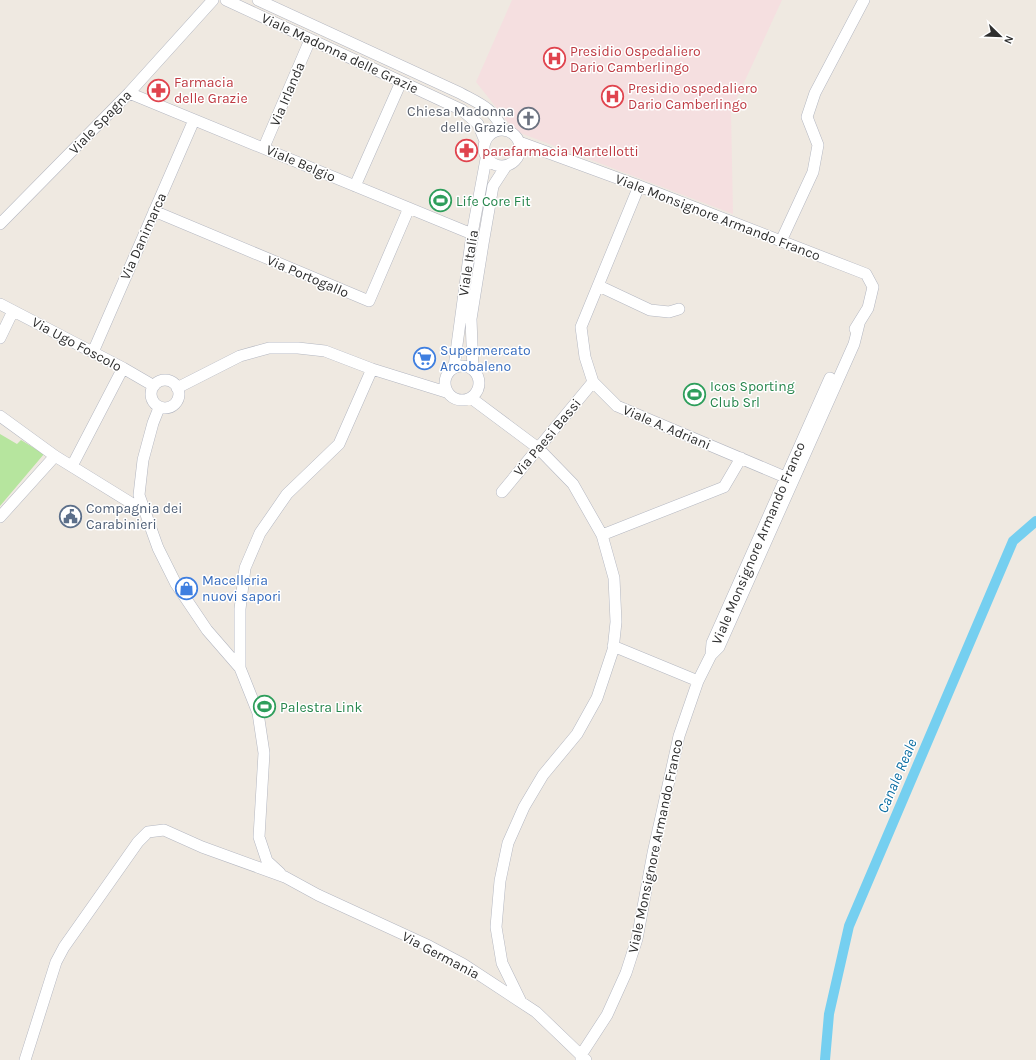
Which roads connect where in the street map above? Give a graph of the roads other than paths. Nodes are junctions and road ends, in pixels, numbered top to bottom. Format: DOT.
graph roads {
  1 [pos="213,0"];
  2 [pos="226,0"];
  3 [pos="258,0"];
  4 [pos="864,0"];
  5 [pos="310,40"];
  6 [pos="401,82"];
  7 [pos="129,93"];
  8 [pos="194,120"];
  9 [pos="503,130"];
  10 [pos="484,141"];
  11 [pos="519,142"];
  12 [pos="264,147"];
  13 [pos="486,159"];
  14 [pos="506,166"];
  15 [pos="355,186"];
  16 [pos="639,186"];
  17 [pos="409,208"];
  18 [pos="154,211"];
  19 [pos="0,224"];
  20 [pos="472,234"];
  21 [pos="781,241"];
  22 [pos="598,286"];
  23 [pos="0,304"];
  24 [pos="679,309"];
  25 [pos="13,311"];
  26 [pos="859,324"];
  27 [pos="0,338"];
  28 [pos="93,352"];
  29 [pos="454,367"];
  30 [pos="123,368"];
  31 [pos="372,369"];
  32 [pos="473,370"];
  33 [pos="593,382"];
  34 [pos="154,386"];
  35 [pos="177,388"];
  36 [pos="446,392"];
  37 [pos="471,398"];
  38 [pos="159,408"];
  39 [pos="0,416"];
  40 [pos="538,448"];
  41 [pos="55,456"];
  42 [pos="741,458"];
  43 [pos="72,466"];
  44 [pos="785,477"];
  45 [pos="502,492"];
  46 [pos="144,511"];
  47 [pos="0,517"];
  48 [pos="602,535"];
  49 [pos="613,646"];
  50 [pos="712,655"];
  51 [pos="240,668"];
  52 [pos="698,681"];
  53 [pos="285,877"];
  54 [pos="521,1002"];
  55 [pos="583,1058"];
  56 [pos="26,1060"];
  1 -- 7 [label="street, Viale Spagna"];
  2 -- 5 [label="street, Viale Madonna delle Grazie"];
  3 -- 9 [label="street, Viale Madonna delle Grazie"];
  4 -- 21 [label="street"];
  5 -- 6 [label="street, Viale Madonna delle Grazie"];
  5 -- 12 [label="street, Via Irlanda"];
  6 -- 10 [label="street, Viale Madonna delle Grazie"];
  6 -- 15 [label="street"];
  7 -- 8 [label="street, Viale Belgio"];
  7 -- 19 [label="street, Viale Spagna"];
  8 -- 12 [label="street, Viale Belgio"];
  8 -- 18 [label="street, Via Danimarca"];
  9 -- 10 [label="street"];
  9 -- 11 [label="street"];
  10 -- 13 [label="street"];
  11 -- 14 [label="street"];
  11 -- 16 [label="street, Viale Monsignore Armando Franco"];
  12 -- 15 [label="street, Viale Belgio"];
  13 -- 14 [label="street"];
  13 -- 20 [label="street, Viale Italia"];
  14 -- 32 [label="street, Viale Italia"];
  15 -- 17 [label="street, Viale Belgio"];
  16 -- 21 [label="street, Viale Monsignore Armando Franco"];
  16 -- 22 [label="street, Viale A. Adriani"];
  17 -- 18 [label="street, Via Portogallo"];
  17 -- 20 [label="street, Viale Belgio"];
  18 -- 28 [label="street, Via Danimarca"];
  20 -- 29 [label="street, Viale Italia"];
  21 -- 26 [label="street, Viale Monsignore Armando Franco"];
  22 -- 24 [label="street"];
  22 -- 33 [label="street, Viale A. Adriani"];
  23 -- 25 [label="street, Via Ugo Foscolo"];
  25 -- 27 [label="street"];
  25 -- 28 [label="street, Via Ugo Foscolo"];
  26 -- 44 [label="street, Viale Monsignore Armando Franco"];
  26 -- 50 [label="street, Viale Monsignore Armando Franco"];
  28 -- 30 [label="street, Via Ugo Foscolo"];
  29 -- 32 [label="street"];
  29 -- 36 [label="street"];
  30 -- 34 [label="street, Via Ugo Foscolo"];
  30 -- 43 [label="street"];
  31 -- 35 [label="street"];
  31 -- 36 [label="street"];
  31 -- 51 [label="street"];
  32 -- 37 [label="street"];
  33 -- 40 [label="street, Via Paesi Bassi"];
  33 -- 42 [label="street, Viale A. Adriani"];
  34 -- 35 [label="street"];
  34 -- 38 [label="street"];
  35 -- 38 [label="street"];
  36 -- 37 [label="street"];
  37 -- 40 [label="street"];
  38 -- 46 [label="street"];
  39 -- 41 [label="street"];
  40 -- 45 [label="street, Via Paesi Bassi"];
  40 -- 48 [label="street"];
  41 -- 43 [label="street"];
  41 -- 47 [label="street"];
  42 -- 44 [label="street, Viale A. Adriani"];
  42 -- 48 [label="street"];
  43 -- 46 [label="street"];
  44 -- 50 [label="street, Viale Monsignore Armando Franco"];
  46 -- 51 [label="street"];
  48 -- 49 [label="street"];
  49 -- 52 [label="street"];
  49 -- 54 [label="street"];
  50 -- 52 [label="street, Viale Monsignore Armando Franco"];
  51 -- 53 [label="street"];
  52 -- 55 [label="street, Viale Monsignore Armando Franco"];
  53 -- 54 [label="street, Via Germania"];
  53 -- 56 [label="street"];
  54 -- 55 [label="street, Via Germania"];
}
